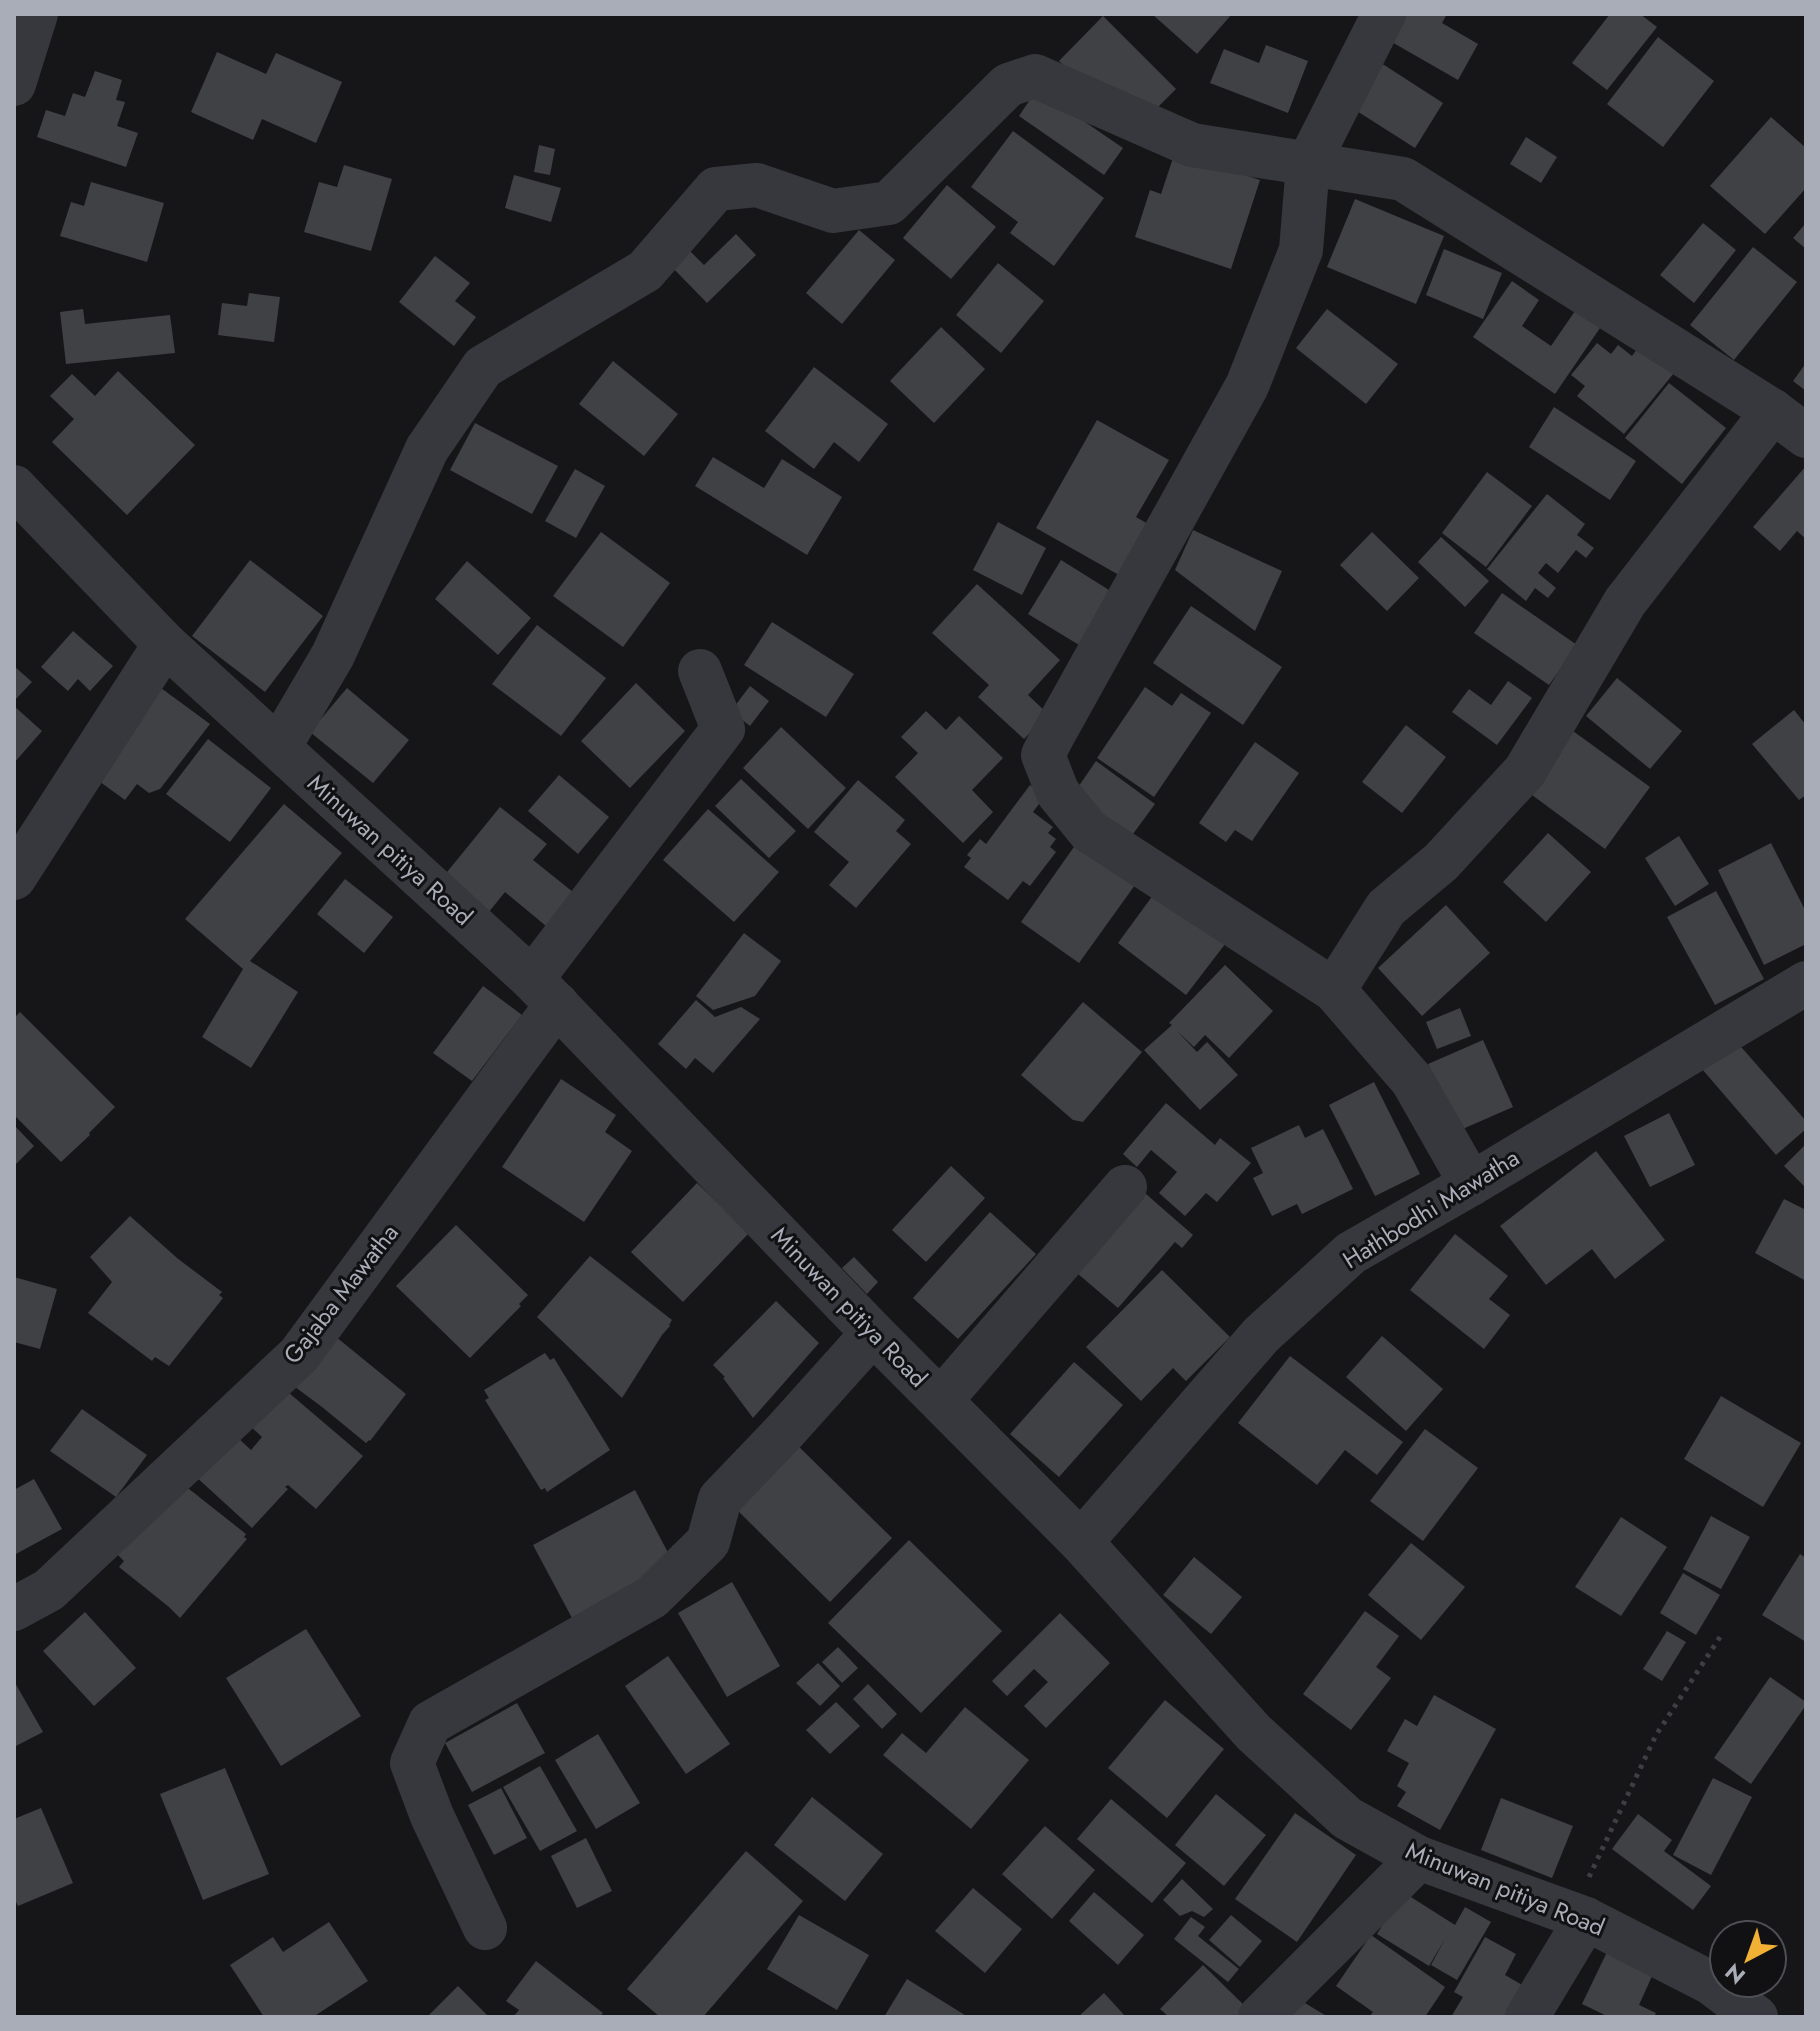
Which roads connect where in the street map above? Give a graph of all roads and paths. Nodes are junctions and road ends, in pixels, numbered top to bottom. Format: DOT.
graph roads {
  1 [pos="36,14"];
  2 [pos="1384,14"];
  3 [pos="14,84"];
  4 [pos="1308,164"];
  5 [pos="1790,424"];
  6 [pos="14,487"];
  7 [pos="165,644"];
  8 [pos="700,671"];
  9 [pos="279,747"];
  10 [pos="14,878"];
  11 [pos="1806,983"];
  12 [pos="1334,990"];
  13 [pos="544,992"];
  14 [pos="1471,1184"];
  15 [pos="1125,1187"];
  16 [pos="873,1333"];
  17 [pos="941,1400"];
  18 [pos="1081,1542"];
  19 [pos="14,1609"];
  20 [pos="1722,1634"];
  21 [pos="1419,1858"];
  22 [pos="1578,1916"];
  23 [pos="485,1928"];
  24 [pos="1260,2017"];
  25 [pos="1527,2017"];
  26 [pos="1756,2017"];
  1 -- 3 [label="street"];
  2 -- 4 [label="street"];
  4 -- 5 [label="street"];
  4 -- 9 [label="street"];
  4 -- 12 [label="street"];
  5 -- 12 [label="street"];
  6 -- 7 [label="street, Minuwan pitiya Road"];
  7 -- 9 [label="street, Minuwan pitiya Road"];
  7 -- 10 [label="street"];
  8 -- 13 [label="street, Gajaba Mawatha"];
  9 -- 13 [label="street, Minuwan pitiya Road"];
  11 -- 14 [label="street, Hathbodhi Mawatha"];
  12 -- 14 [label="street"];
  13 -- 16 [label="street, Minuwan pitiya Road"];
  13 -- 19 [label="street, Gajaba Mawatha"];
  14 -- 18 [label="street, Hathbodhi Mawatha"];
  15 -- 17 [label="street"];
  16 -- 17 [label="street, Minuwan pitiya Road"];
  16 -- 23 [label="street"];
  17 -- 18 [label="street, Minuwan pitiya Road"];
  18 -- 21 [label="street, Minuwan pitiya Road"];
  20 -- 22 [label="path"];
  21 -- 22 [label="street, Minuwan pitiya Road"];
  21 -- 24 [label="street"];
  22 -- 25 [label="street"];
  22 -- 26 [label="street, Minuwan pitiya Road"];
}
